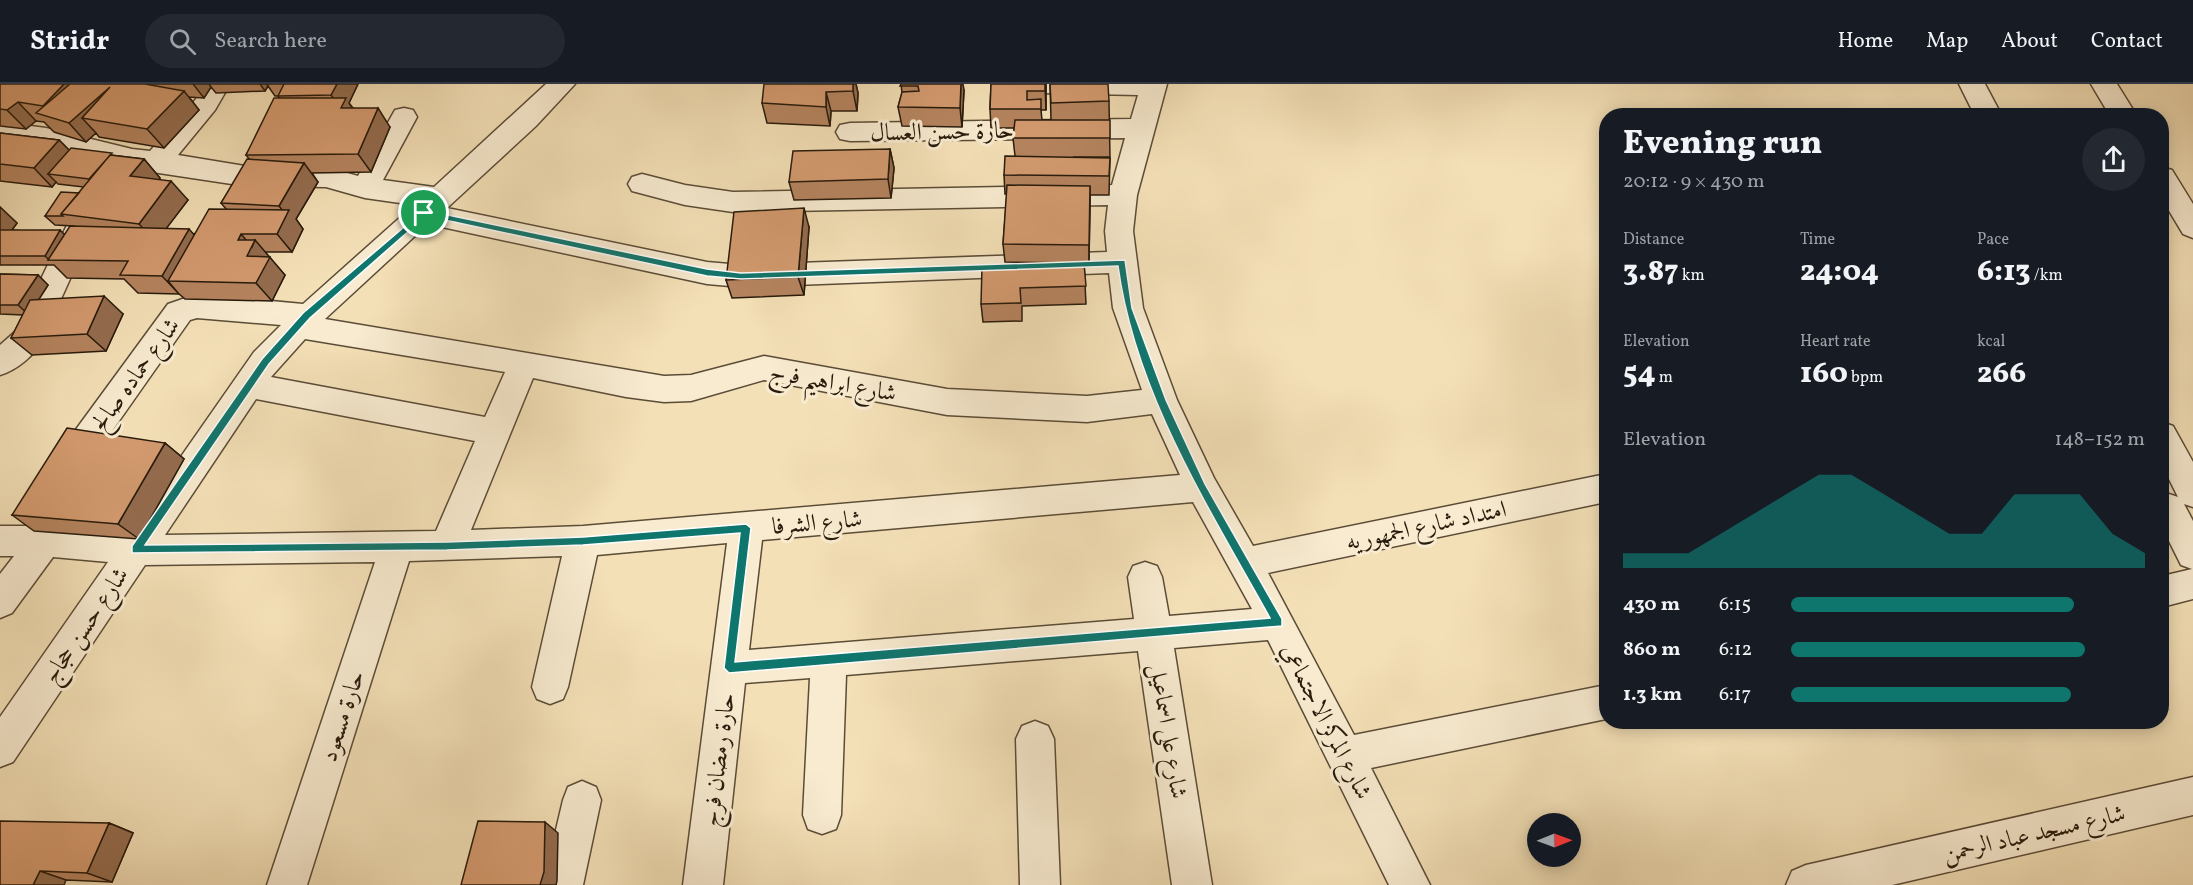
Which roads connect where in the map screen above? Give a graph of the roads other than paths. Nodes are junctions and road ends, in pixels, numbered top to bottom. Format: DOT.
graph roads {
  1 [pos="217,84"];
  2 [pos="562,84"];
  3 [pos="1041,84"];
  4 [pos="1972,84"];
  5 [pos="2104,84"];
  6 [pos="1154,85"];
  7 [pos="1985,108"];
  8 [pos="2119,108"];
  9 [pos="409,122"];
  10 [pos="1141,128"];
  11 [pos="0,131"];
  12 [pos="850,132"];
  13 [pos="144,160"];
  14 [pos="642,184"];
  15 [pos="112,185"];
  16 [pos="365,188"];
  17 [pos="2169,189"];
  18 [pos="1123,195"];
  19 [pos="432,205"];
  20 [pos="92,211"];
  21 [pos="2193,228"];
  22 [pos="1122,262"];
  23 [pos="302,321"];
  24 [pos="0,363"];
  25 [pos="524,363"];
  26 [pos="248,385"];
  27 [pos="1161,400"];
  28 [pos="495,432"];
  29 [pos="2169,464"];
  30 [pos="1202,487"];
  31 [pos="1599,489"];
  32 [pos="2179,505"];
  33 [pos="29,525"];
  34 [pos="746,528"];
  35 [pos="583,541"];
  36 [pos="447,546"];
  37 [pos="397,547"];
  38 [pos="136,549"];
  39 [pos="2193,554"];
  40 [pos="1246,562"];
  41 [pos="1146,577"];
  42 [pos="2193,584"];
  43 [pos="2169,589"];
  44 [pos="0,602"];
  45 [pos="1278,622"];
  46 [pos="1154,633"];
  47 [pos="829,659"];
  48 [pos="729,668"];
  49 [pos="550,687"];
  50 [pos="1599,703"];
  51 [pos="3,738"];
  52 [pos="1035,740"];
  53 [pos="1344,755"];
  54 [pos="2193,796"];
  55 [pos="582,800"];
  56 [pos="822,814"];
  57 [pos="1875,878"];
  58 [pos="287,885"];
  59 [pos="564,885"];
  60 [pos="703,885"];
  61 [pos="1040,885"];
  62 [pos="1192,885"];
  63 [pos="1410,885"];
  64 [pos="1806,885"];
  1 -- 13 [label="street"];
  2 -- 19 [label="street, شارع حسن حجاج"];
  3 -- 6 [label="street"];
  4 -- 7 [label="street"];
  5 -- 8 [label="street"];
  6 -- 10 [label="street, شارع المركز الاجتماعي"];
  9 -- 16 [label="street"];
  10 -- 12 [label="street, حارة حسن العسال"];
  10 -- 18 [label="street, شارع المركز الاجتماعي"];
  11 -- 13 [label="street"];
  13 -- 15 [label="street"];
  13 -- 16 [label="street"];
  14 -- 18 [label="street"];
  16 -- 19 [label="street"];
  17 -- 21 [label="street"];
  18 -- 22 [label="street, شارع المركز الاجتماعي"];
  19 -- 22 [label="street"];
  19 -- 23 [label="street, شارع حسن حجاج"];
  20 -- 24 [label="street"];
  22 -- 27 [label="street, شارع المركز الاجتماعي"];
  23 -- 25 [label="street, شارع ابراهيم فرج"];
  23 -- 26 [label="street, شارع حسن حجاج"];
  23 -- 33 [label="street, شارع حماده صالح"];
  25 -- 27 [label="street, شارع ابراهيم فرج"];
  25 -- 28 [label="street"];
  26 -- 28 [label="street"];
  26 -- 38 [label="street, شارع حسن حجاج"];
  27 -- 30 [label="street, شارع المركز الاجتماعي"];
  28 -- 36 [label="street"];
  29 -- 32 [label="street"];
  30 -- 34 [label="street, شارع الشرفا"];
  30 -- 40 [label="street, شارع المركز الاجتماعي"];
  31 -- 40 [label="street, امتداد شارع الجمهوريه"];
  32 -- 39 [label="street"];
  33 -- 38 [label="street, شارع الشرفا"];
  33 -- 44 [label="street, شارع حماده صالح"];
  34 -- 35 [label="street, شارع الشرفا"];
  34 -- 48 [label="street, حارة رمضان فرج"];
  35 -- 36 [label="street, شارع الشرفا"];
  35 -- 49 [label="street"];
  36 -- 37 [label="street, شارع الشرفا"];
  37 -- 38 [label="street, شارع الشرفا"];
  37 -- 58 [label="street, حارة مسعود"];
  38 -- 51 [label="street, شارع حسن حجاج"];
  40 -- 45 [label="street, شارع المركز الاجتماعي"];
  41 -- 46 [label="street, شارع على اسماعيل"];
  42 -- 43 [label="street"];
  45 -- 46 [label="street"];
  45 -- 53 [label="street, شارع المركز الاجتماعي"];
  46 -- 47 [label="street"];
  46 -- 62 [label="street, شارع على اسماعيل"];
  47 -- 48 [label="street"];
  47 -- 56 [label="street"];
  48 -- 60 [label="street, حارة رمضان فرج"];
  50 -- 53 [label="street"];
  52 -- 61 [label="street"];
  53 -- 63 [label="street, شارع المركز الاجتماعي"];
  54 -- 57 [label="street, شارع مسجد عباد الرحمن"];
  55 -- 59 [label="street"];
  57 -- 64 [label="street, شارع مسجد عباد الرحمن"];
}
